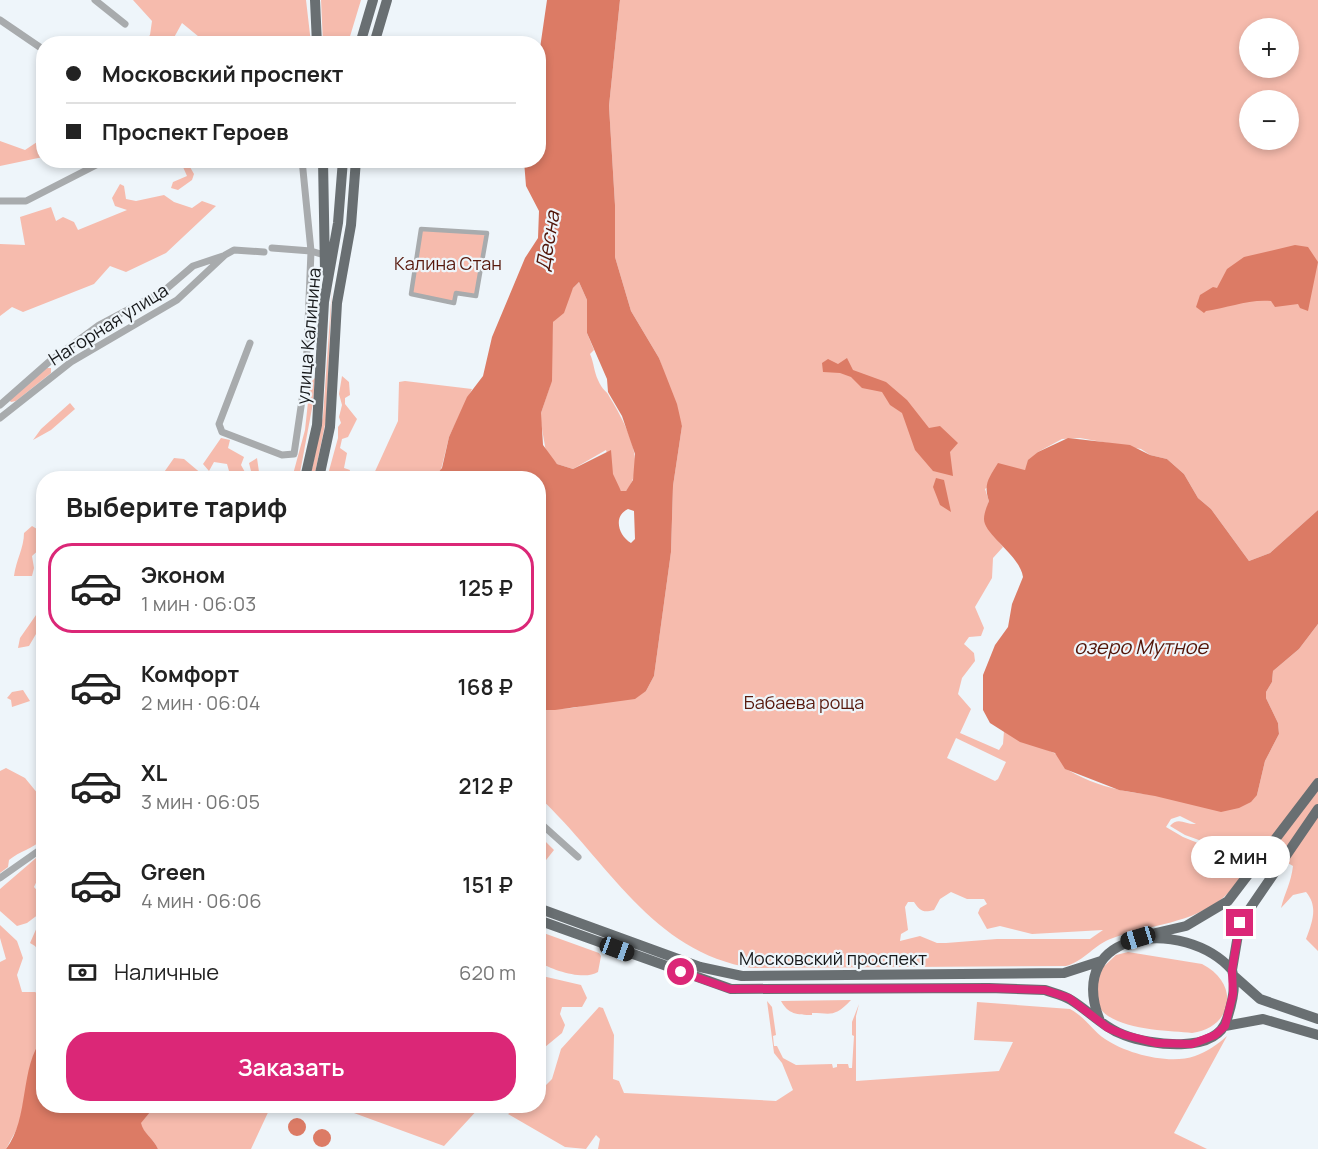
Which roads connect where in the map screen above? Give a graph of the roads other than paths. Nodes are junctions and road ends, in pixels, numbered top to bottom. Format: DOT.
graph roads {
  1 [pos="95,0"];
  2 [pos="315,0"];
  3 [pos="373,0"];
  4 [pos="387,0"];
  5 [pos="0,20"];
  6 [pos="125,24"];
  7 [pos="317,36"];
  8 [pos="362,36"];
  9 [pos="376,36"];
  10 [pos="36,45"];
  11 [pos="90,168"];
  12 [pos="303,168"];
  13 [pos="323,168"];
  14 [pos="342,168"];
  15 [pos="355,168"];
  16 [pos="0,201"];
  17 [pos="421,229"];
  18 [pos="272,248"];
  19 [pos="311,251"];
  20 [pos="264,252"];
  21 [pos="225,255"];
  22 [pos="324,255"];
  23 [pos="327,281"];
  24 [pos="250,343"];
  25 [pos="0,405"];
  26 [pos="0,418"];
  27 [pos="307,471"];
  28 [pos="320,471"];
  29 [pos="1318,783"];
  30 [pos="1318,808"];
  31 [pos="546,828"];
  32 [pos="36,853"];
  33 [pos="578,858"];
  34 [pos="0,878"];
  35 [pos="546,911"];
  36 [pos="546,923"];
  37 [pos="1138,938"];
  38 [pos="1101,961"];
  39 [pos="1233,973"];
  40 [pos="1318,1019"];
  41 [pos="1100,1021"];
  42 [pos="1225,1026"];
  43 [pos="1318,1035"];
  1 -- 6 [label="street"];
  2 -- 7 [label="main road"];
  3 -- 8 [label="main road"];
  4 -- 9 [label="main road"];
  5 -- 10 [label="street"];
  11 -- 16 [label="street"];
  12 -- 19 [label="street"];
  13 -- 22 [label="main road"];
  14 -- 23 [label="main road, улица Калинина"];
  15 -- 28 [label="main road, улица Калинина"];
  17 -- 17 [label="street"];
  18 -- 19 [label="street"];
  19 -- 22 [label="street"];
  19 -- 24 [label="street"];
  20 -- 21 [label="street"];
  21 -- 25 [label="street"];
  21 -- 26 [label="street, Нагорная улица"];
  22 -- 23 [label="main road"];
  23 -- 27 [label="main road, улица Калинина"];
  29 -- 37 [label="main road"];
  30 -- 39 [label="main road"];
  31 -- 33 [label="street"];
  32 -- 34 [label="street"];
  35 -- 38 [label="main road, Московский проспект"];
  36 -- 41 [label="main road, Московский проспект"];
  37 -- 38 [label="main road"];
  37 -- 39 [label="main road"];
  38 -- 41 [label="main road"];
  39 -- 40 [label="main road"];
  39 -- 42 [label="main road"];
  41 -- 42 [label="main road"];
  42 -- 43 [label="main road"];
}
